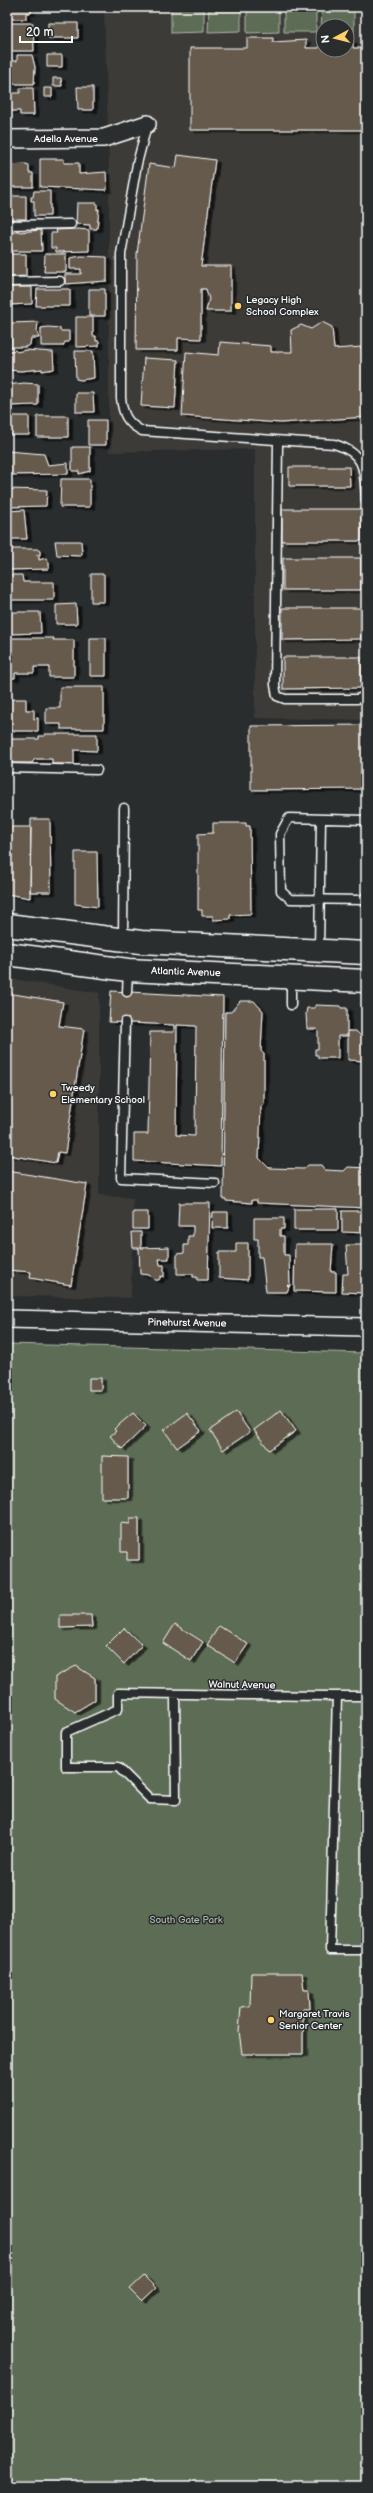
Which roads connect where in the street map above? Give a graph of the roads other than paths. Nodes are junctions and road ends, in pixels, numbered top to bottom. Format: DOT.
graph roads {
  1 [pos="147,124"];
  2 [pos="7,139"];
  3 [pos="71,224"];
  4 [pos="7,225"];
  5 [pos="60,281"];
  6 [pos="7,282"];
  7 [pos="278,442"];
  8 [pos="366,502"];
  9 [pos="366,696"];
  10 [pos="7,768"];
  11 [pos="97,770"];
  12 [pos="124,808"];
  13 [pos="321,819"];
  14 [pos="366,823"];
  15 [pos="366,896"];
  16 [pos="321,899"];
  17 [pos="7,924"];
  18 [pos="123,940"];
  19 [pos="319,950"];
  20 [pos="366,953"];
  21 [pos="7,954"];
  22 [pos="128,970"];
  23 [pos="291,976"];
  24 [pos="366,981"];
  25 [pos="127,992"];
  26 [pos="291,1005"];
  27 [pos="125,1022"];
  28 [pos="215,1182"];
  29 [pos="7,1319"];
  30 [pos="366,1327"];
  31 [pos="175,1694"];
  32 [pos="337,1696"];
  33 [pos="366,1696"];
  34 [pos="366,1950"];
  1 -- 2 [label="street, Adella Avenue"];
  1 -- 7 [label="lane"];
  3 -- 4 [label="lane"];
  5 -- 6 [label="lane"];
  7 -- 8 [label="lane"];
  7 -- 9 [label="lane"];
  10 -- 11 [label="lane"];
  12 -- 18 [label="lane"];
  13 -- 14 [label="lane"];
  13 -- 16 [label="lane"];
  13 -- 16 [label="lane"];
  15 -- 16 [label="lane"];
  16 -- 19 [label="lane"];
  17 -- 18 [label="main road"];
  18 -- 19 [label="main road"];
  19 -- 20 [label="main road"];
  21 -- 22 [label="main road, Atlantic Avenue"];
  22 -- 23 [label="main road, Atlantic Avenue"];
  22 -- 25 [label="lane"];
  23 -- 24 [label="main road, Atlantic Avenue"];
  23 -- 26 [label="lane"];
  27 -- 28 [label="lane"];
  29 -- 30 [label="street, Pinehurst Avenue"];
  31 -- 31 [label="lane, Walnut Avenue"];
  31 -- 32 [label="lane, Walnut Avenue"];
  32 -- 33 [label="lane, Walnut Avenue"];
  32 -- 34 [label="lane"];
}
